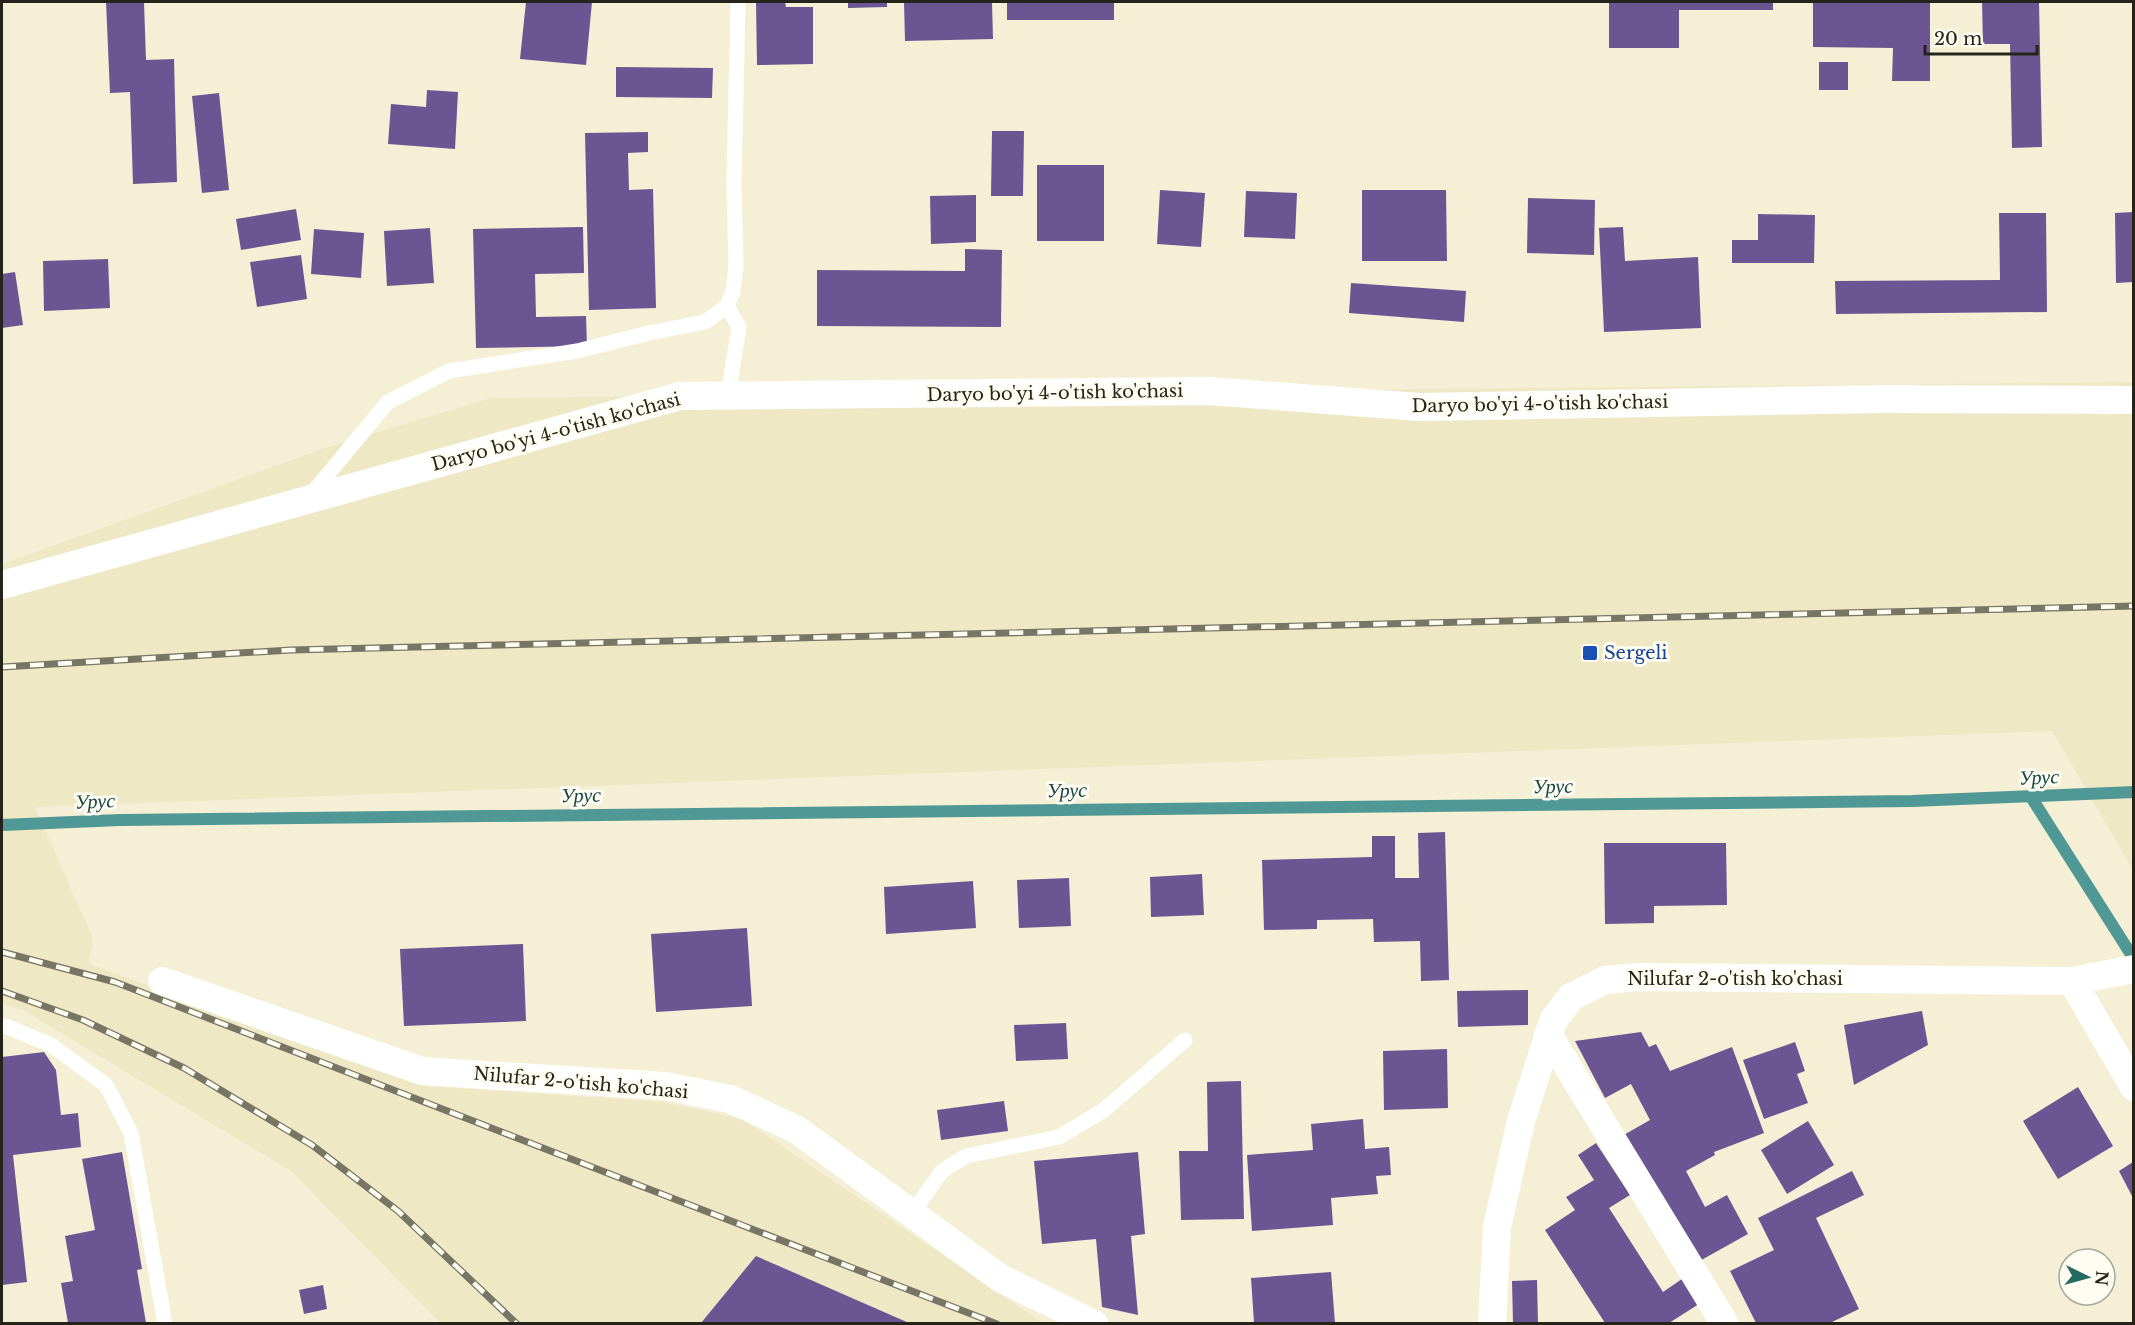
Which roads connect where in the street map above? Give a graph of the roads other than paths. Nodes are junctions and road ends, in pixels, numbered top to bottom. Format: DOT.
graph roads {
  1 [pos="738,2"];
  2 [pos="727,306"];
  3 [pos="728,396"];
  4 [pos="2133,400"];
  5 [pos="306,500"];
  6 [pos="2,585"];
  7 [pos="2133,969"];
  8 [pos="162,981"];
  9 [pos="2072,981"];
  10 [pos="2,1026"];
  11 [pos="1548,1034"];
  12 [pos="1185,1040"];
  13 [pos="2133,1087"];
  14 [pos="911,1215"];
  15 [pos="165,1323"];
  16 [pos="1094,1323"];
  17 [pos="1492,1323"];
  18 [pos="1725,1323"];
  1 -- 2 [label="lane"];
  2 -- 3 [label="lane"];
  2 -- 5 [label="lane"];
  3 -- 4 [label="street, Daryo bo'yi 4-o'tish ko'chasi"];
  3 -- 5 [label="street, Daryo bo'yi 4-o'tish ko'chasi"];
  5 -- 6 [label="street, Daryo bo'yi 4-o'tish ko'chasi"];
  7 -- 9 [label="street, Nilufar 2-o'tish ko'chasi"];
  8 -- 14 [label="street, Nilufar 2-o'tish ko'chasi"];
  9 -- 11 [label="street, Nilufar 2-o'tish ko'chasi"];
  9 -- 13 [label="street"];
  10 -- 15 [label="lane"];
  11 -- 17 [label="street, Nilufar 2-o'tish ko'chasi"];
  11 -- 18 [label="street"];
  12 -- 14 [label="lane"];
  14 -- 16 [label="street, Nilufar 2-o'tish ko'chasi"];
}
